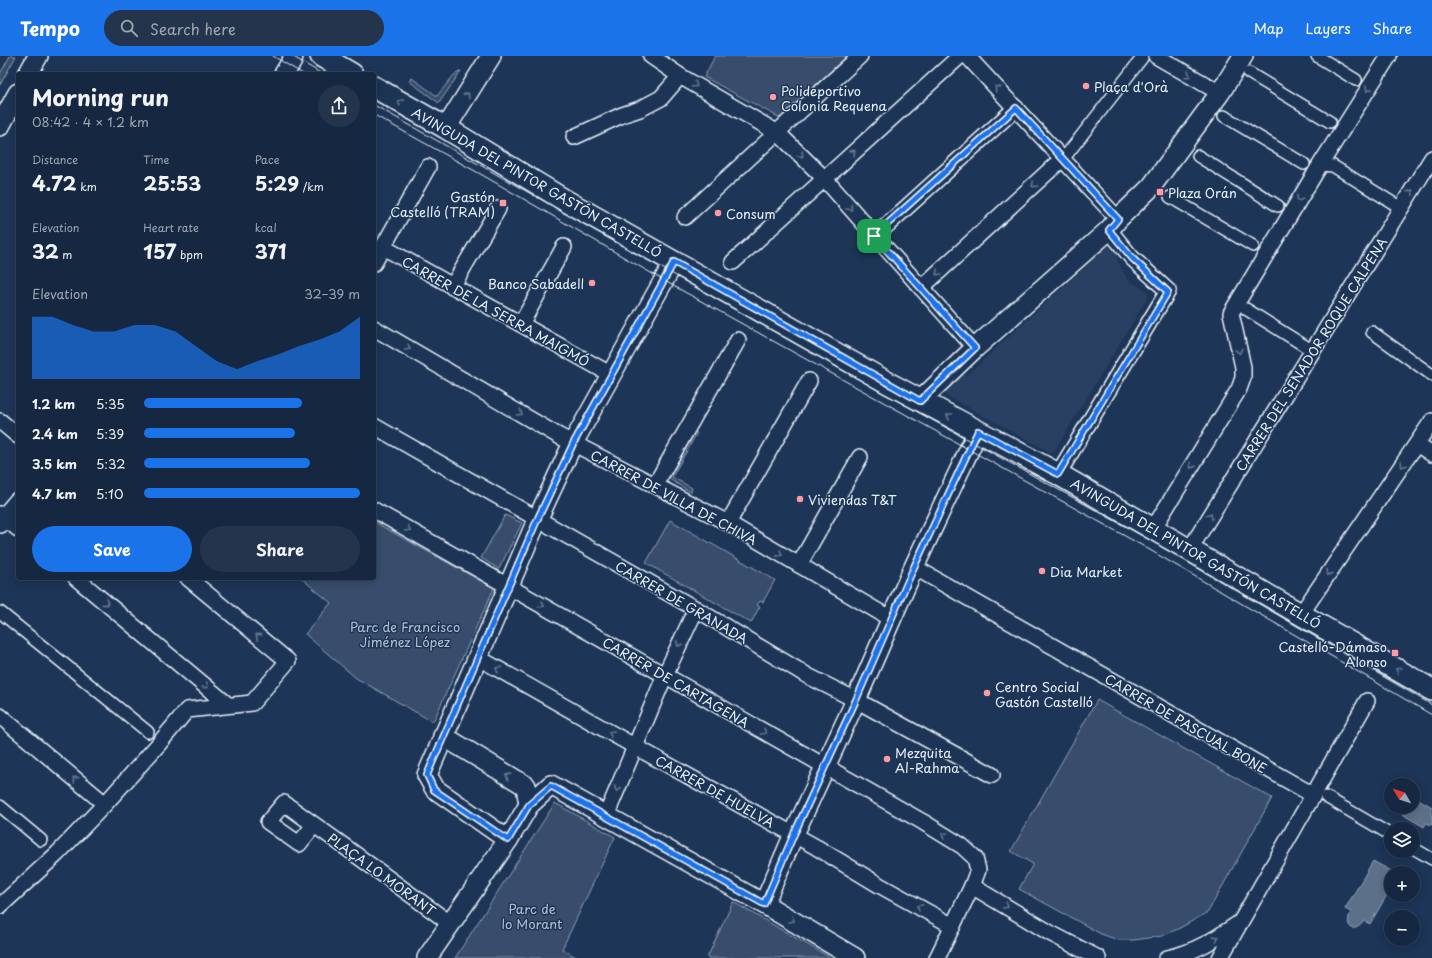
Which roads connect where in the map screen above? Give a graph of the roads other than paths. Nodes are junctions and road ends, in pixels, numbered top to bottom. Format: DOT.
graph roads {
  1 [pos="38,56"];
  2 [pos="293,56"];
  3 [pos="321,56"];
  4 [pos="491,56"];
  5 [pos="651,56"];
  6 [pos="860,56"];
  7 [pos="960,56"];
  8 [pos="967,56"];
  9 [pos="1317,56"];
  10 [pos="1389,56"];
  11 [pos="1149,57"];
  12 [pos="1246,65"];
  13 [pos="29,72"];
  14 [pos="285,72"];
  15 [pos="349,72"];
  16 [pos="680,76"];
  17 [pos="1356,80"];
  18 [pos="376,87"];
  19 [pos="1220,93"];
  20 [pos="16,97"];
  21 [pos="1016,108"];
  22 [pos="1224,116"];
  23 [pos="1330,122"];
  24 [pos="0,126"];
  25 [pos="446,128"];
  26 [pos="778,132"];
  27 [pos="574,137"];
  28 [pos="1065,156"];
  29 [pos="1198,156"];
  30 [pos="1432,158"];
  31 [pos="1304,164"];
  32 [pos="1320,165"];
  33 [pos="428,167"];
  34 [pos="824,178"];
  35 [pos="1170,197"];
  36 [pos="1278,206"];
  37 [pos="1401,208"];
  38 [pos="498,209"];
  39 [pos="685,217"];
  40 [pos="1114,225"];
  41 [pos="874,236"];
  42 [pos="1253,246"];
  43 [pos="383,247"];
  44 [pos="564,247"];
  45 [pos="376,259"];
  46 [pos="674,262"];
  47 [pos="733,262"];
  48 [pos="452,287"];
  49 [pos="921,288"];
  50 [pos="1246,309"];
  51 [pos="521,324"];
  52 [pos="376,329"];
  53 [pos="1372,332"];
  54 [pos="738,340"];
  55 [pos="975,348"];
  56 [pos="1313,351"];
  57 [pos="610,374"];
  58 [pos="1432,375"];
  59 [pos="809,381"];
  60 [pos="920,401"];
  61 [pos="0,421"];
  62 [pos="1432,421"];
  63 [pos="376,427"];
  64 [pos="16,434"];
  65 [pos="974,438"];
  66 [pos="573,444"];
  67 [pos="1417,444"];
  68 [pos="1432,454"];
  69 [pos="860,457"];
  70 [pos="1058,474"];
  71 [pos="655,485"];
  72 [pos="16,505"];
  73 [pos="376,511"];
  74 [pos="538,518"];
  75 [pos="6,521"];
  76 [pos="728,524"];
  77 [pos="1153,529"];
  78 [pos="1190,550"];
  79 [pos="799,564"];
  80 [pos="914,567"];
  81 [pos="78,580"];
  82 [pos="190,580"];
  83 [pos="508,586"];
  84 [pos="696,609"];
  85 [pos="0,612"];
  86 [pos="1301,614"];
  87 [pos="891,619"];
  88 [pos="477,657"];
  89 [pos="665,675"];
  90 [pos="1432,690"];
  91 [pos="856,700"];
  92 [pos="1367,701"];
  93 [pos="228,705"];
  94 [pos="0,716"];
  95 [pos="148,732"];
  96 [pos="443,736"];
  97 [pos="634,746"];
  98 [pos="825,767"];
  99 [pos="992,775"];
  100 [pos="1319,796"];
  101 [pos="105,804"];
  102 [pos="529,805"];
  103 [pos="0,806"];
  104 [pos="606,816"];
  105 [pos="314,825"];
  106 [pos="1384,831"];
  107 [pos="794,834"];
  108 [pos="41,840"];
  109 [pos="508,840"];
  110 [pos="1420,852"];
  111 [pos="1432,859"];
  112 [pos="972,886"];
  113 [pos="764,904"];
  114 [pos="0,906"];
  115 [pos="1241,922"];
  116 [pos="451,924"];
  117 [pos="953,926"];
  118 [pos="427,958"];
  119 [pos="855,958"];
  120 [pos="937,958"];
  121 [pos="1098,958"];
  122 [pos="1167,958"];
  123 [pos="1220,958"];
  1 -- 13 [label="street"];
  2 -- 14 [label="street"];
  3 -- 15 [label="main road"];
  25 -- 4 [label="street, one-way"];
  5 -- 16 [label="street"];
  6 -- 26 [label="street"];
  34 -- 7 [label="street, one-way"];
  21 -- 8 [label="street, one-way"];
  9 -- 17 [label="street"];
  10 -- 32 [label="street, one-way"];
  11 -- 19 [label="street, one-way"];
  11 -- 28 [label="street"];
  12 -- 19 [label="street"];
  12 -- 23 [label="street"];
  16 -- 26 [label="street, one-way"];
  16 -- 27 [label="street"];
  25 -- 18 [label="main road, AVINGUDA DEL PINTOR GASTÓN CASTELLÓ, one-way"];
  19 -- 40 [label="street"];
  20 -- 24 [label="street"];
  21 -- 28 [label="street"];
  21 -- 41 [label="street"];
  22 -- 31 [label="street"];
  25 -- 46 [label="main road, AVINGUDA DEL PINTOR GASTÓN CASTELLÓ"];
  26 -- 34 [label="street, one-way"];
  26 -- 39 [label="street"];
  28 -- 40 [label="street"];
  28 -- 49 [label="street, one-way"];
  29 -- 36 [label="street"];
  37 -- 30 [label="street, CARRER DEL SENADOR ROQUE CALPENA, one-way"];
  32 -- 37 [label="street"];
  32 -- 77 [label="street, one-way"];
  33 -- 43 [label="street"];
  34 -- 41 [label="street, one-way"];
  34 -- 47 [label="street"];
  35 -- 42 [label="street"];
  37 -- 56 [label="street, CARRER DEL SENADOR ROQUE CALPENA"];
  38 -- 48 [label="street"];
  40 -- 55 [label="street"];
  40 -- 70 [label="street"];
  41 -- 49 [label="street"];
  43 -- 45 [label="street"];
  43 -- 48 [label="street, CARRER DE LA SERRA MAIGMÓ"];
  44 -- 51 [label="street"];
  46 -- 57 [label="street"];
  46 -- 60 [label="main road, AVINGUDA DEL PINTOR GASTÓN CASTELLÓ"];
  48 -- 51 [label="street, CARRER DE LA SERRA MAIGMÓ"];
  49 -- 55 [label="street"];
  50 -- 56 [label="street"];
  51 -- 57 [label="street, CARRER DE LA SERRA MAIGMÓ"];
  52 -- 66 [label="street, CARRER DE VILLA DE CHIVA, one-way"];
  53 -- 58 [label="street"];
  54 -- 71 [label="street"];
  55 -- 60 [label="street"];
  78 -- 56 [label="street, CARRER DEL SENADOR ROQUE CALPENA, one-way"];
  57 -- 66 [label="street"];
  59 -- 76 [label="street"];
  65 -- 60 [label="main road, AVINGUDA DEL PINTOR GASTÓN CASTELLÓ, one-way"];
  61 -- 64 [label="street"];
  62 -- 67 [label="street"];
  63 -- 74 [label="street, CARRER DE GRANADA"];
  65 -- 70 [label="main road, AVINGUDA DEL PINTOR GASTÓN CASTELLÓ"];
  65 -- 80 [label="street"];
  66 -- 71 [label="street, CARRER DE VILLA DE CHIVA"];
  66 -- 74 [label="street"];
  67 -- 68 [label="street"];
  67 -- 86 [label="street, one-way"];
  69 -- 79 [label="street"];
  70 -- 77 [label="main road, AVINGUDA DEL PINTOR GASTÓN CASTELLÓ"];
  71 -- 76 [label="street, CARRER DE VILLA DE CHIVA"];
  72 -- 75 [label="street"];
  73 -- 83 [label="street, CARRER DE CARTAGENA, one-way"];
  74 -- 83 [label="street"];
  74 -- 84 [label="street, CARRER DE GRANADA"];
  76 -- 79 [label="street, CARRER DE VILLA DE CHIVA, one-way"];
  77 -- 78 [label="main road, AVINGUDA DEL PINTOR GASTÓN CASTELLÓ"];
  78 -- 86 [label="main road, AVINGUDA DEL PINTOR GASTÓN CASTELLÓ"];
  79 -- 87 [label="street, CARRER DE VILLA DE CHIVA"];
  80 -- 87 [label="street"];
  80 -- 100 [label="street, CARRER DE PASCUAL BONE"];
  81 -- 93 [label="street, one-way"];
  93 -- 82 [label="street, one-way"];
  83 -- 88 [label="street"];
  83 -- 89 [label="street, CARRER DE CARTAGENA, one-way"];
  84 -- 89 [label="street, one-way"];
  84 -- 91 [label="street, CARRER DE GRANADA"];
  85 -- 95 [label="street"];
  90 -- 86 [label="main road, AVINGUDA DEL PINTOR GASTÓN CASTELLÓ, one-way"];
  87 -- 91 [label="street"];
  88 -- 96 [label="street"];
  97 -- 88 [label="street, CARRER DE HUELVA, one-way"];
  89 -- 97 [label="street"];
  89 -- 98 [label="street, CARRER DE CARTAGENA, one-way"];
  91 -- 98 [label="street"];
  91 -- 99 [label="street, CARRER DE GRANADA"];
  92 -- 100 [label="street"];
  93 -- 101 [label="street"];
  101 -- 94 [label="street, one-way"];
  102 -- 96 [label="street, one-way"];
  96 -- 109 [label="street"];
  97 -- 104 [label="street, one-way"];
  97 -- 107 [label="street, CARRER DE HUELVA"];
  98 -- 107 [label="street"];
  112 -- 98 [label="street, CARRER DE CARTAGENA, one-way"];
  100 -- 106 [label="street"];
  100 -- 115 [label="street"];
  101 -- 114 [label="street"];
  102 -- 104 [label="street"];
  102 -- 109 [label="street"];
  103 -- 108 [label="street"];
  104 -- 113 [label="street"];
  105 -- 116 [label="street, PLAÇA LO MORANT"];
  107 -- 113 [label="street"];
  117 -- 107 [label="street, CARRER DE HUELVA, one-way"];
  109 -- 116 [label="street"];
  110 -- 111 [label="street"];
  112 -- 117 [label="street"];
  112 -- 121 [label="street, one-way"];
  113 -- 119 [label="street, one-way"];
  122 -- 115 [label="street, one-way"];
  115 -- 123 [label="street"];
  116 -- 118 [label="street"];
  117 -- 120 [label="street"];
}
